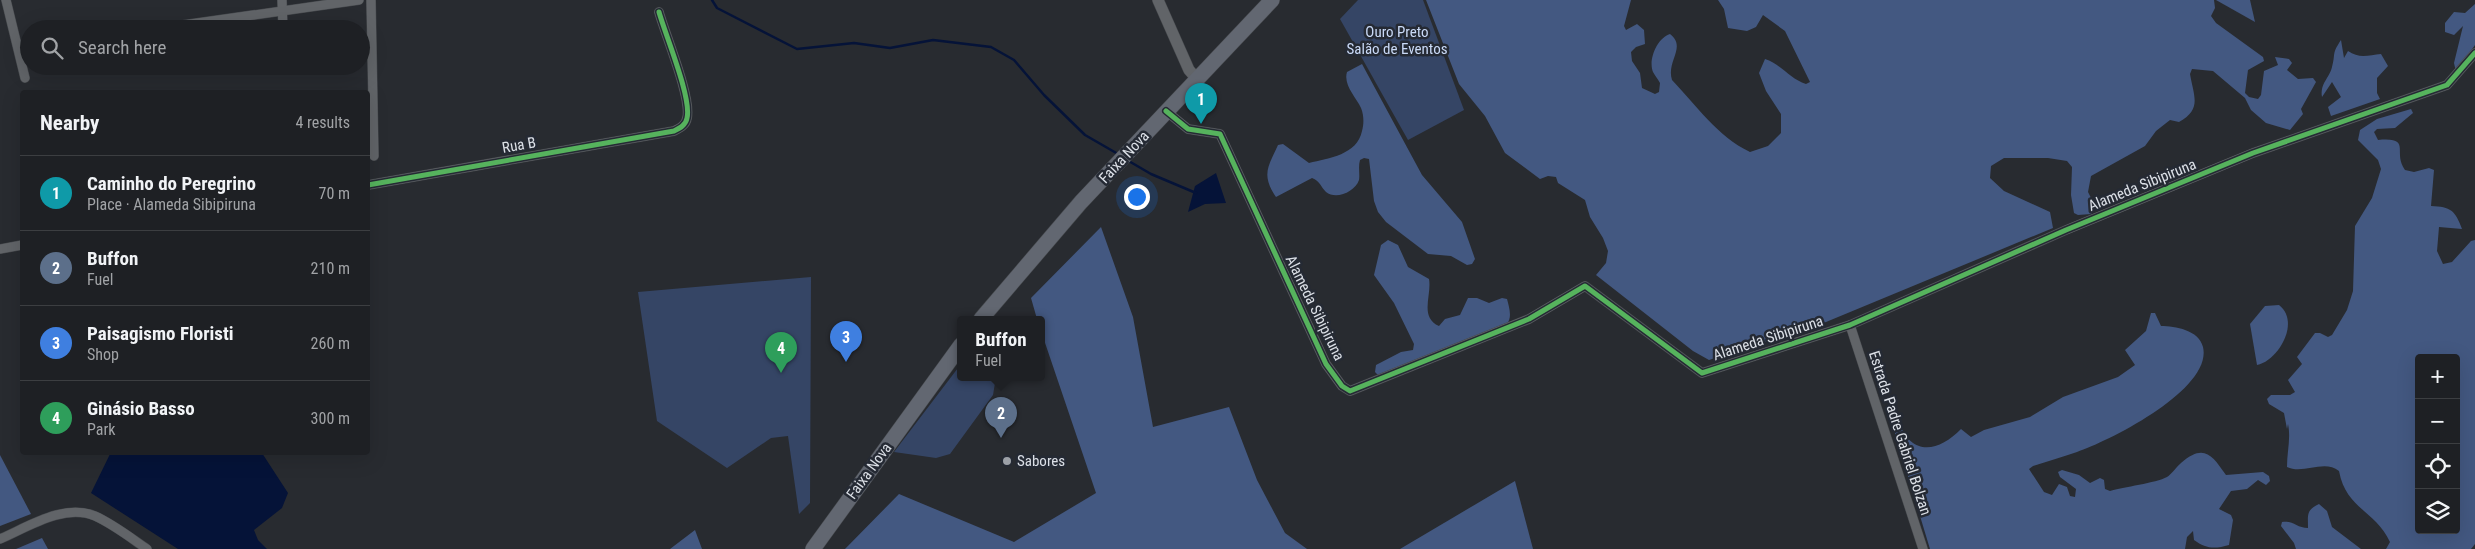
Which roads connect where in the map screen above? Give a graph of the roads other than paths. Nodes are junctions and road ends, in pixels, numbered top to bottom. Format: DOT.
graph roads {
  1 [pos="6,0"];
  2 [pos="282,0"];
  3 [pos="359,0"];
  4 [pos="371,0"];
  5 [pos="1158,0"];
  6 [pos="1272,0"];
  7 [pos="282,10"];
  8 [pos="659,12"];
  9 [pos="215,20"];
  10 [pos="283,20"];
  11 [pos="19,49"];
  12 [pos="2475,53"];
  13 [pos="20,54"];
  14 [pos="24,75"];
  15 [pos="25,78"];
  16 [pos="1197,79"];
  17 [pos="1166,111"];
  18 [pos="374,156"];
  19 [pos="370,184"];
  20 [pos="20,245"];
  21 [pos="0,249"];
  22 [pos="984,316"];
  23 [pos="1850,324"];
  24 [pos="957,351"];
  25 [pos="0,538"];
  26 [pos="147,549"];
  27 [pos="813,549"];
  28 [pos="1924,549"];
  1 -- 11 [label="street"];
  2 -- 7 [label="street"];
  3 -- 7 [label="street"];
  4 -- 18 [label="street"];
  5 -- 16 [label="street"];
  6 -- 16 [label="highway, Faixa Nova"];
  7 -- 9 [label="street"];
  7 -- 10 [label="street"];
  8 -- 19 [label="street, Rua B"];
  11 -- 13 [label="street"];
  12 -- 23 [label="street, Alameda Sibipiruna"];
  14 -- 15 [label="street"];
  16 -- 17 [label="highway, Faixa Nova"];
  17 -- 22 [label="highway, Faixa Nova"];
  17 -- 23 [label="street, Alameda Sibipiruna"];
  20 -- 21 [label="street"];
  23 -- 28 [label="street, Estrada Padre Gabriel Bolzan"];
  24 -- 27 [label="highway, Faixa Nova"];
  25 -- 26 [label="street"];
}
